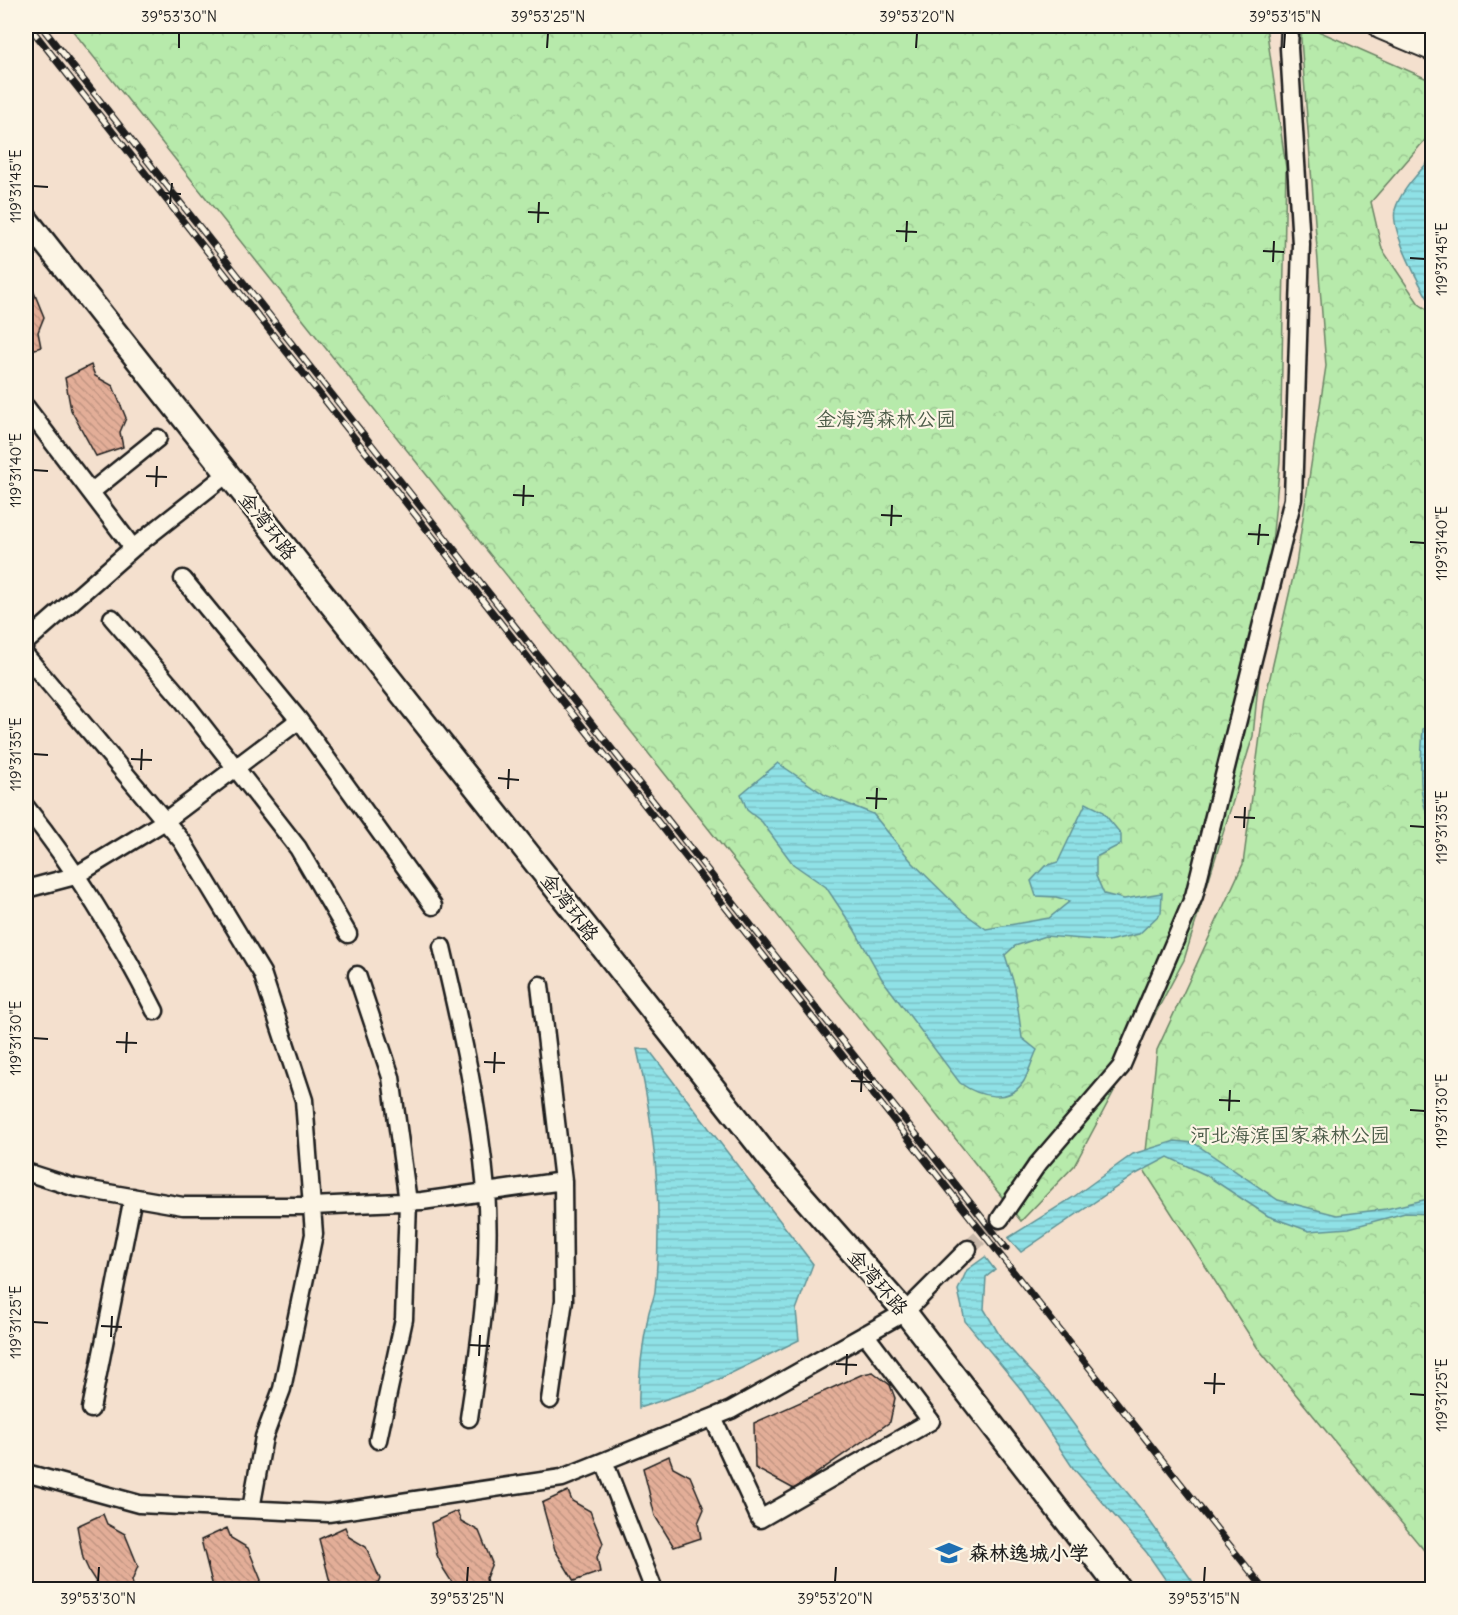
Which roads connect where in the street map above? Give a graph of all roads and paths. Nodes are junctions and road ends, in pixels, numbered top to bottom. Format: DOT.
graph roads {
  1 [pos="1290,26"];
  2 [pos="1382,26"];
  3 [pos="1432,47"];
  4 [pos="26,219"];
  5 [pos="26,407"];
  6 [pos="158,438"];
  7 [pos="227,474"];
  8 [pos="90,492"];
  9 [pos="133,549"];
  10 [pos="183,579"];
  11 [pos="112,618"];
  12 [pos="26,642"];
  13 [pos="26,656"];
  14 [pos="299,720"];
  15 [pos="236,767"];
  16 [pos="26,807"];
  17 [pos="165,821"];
  18 [pos="75,876"];
  19 [pos="26,889"];
  20 [pos="433,906"];
  21 [pos="348,934"];
  22 [pos="442,947"];
  23 [pos="357,975"];
  24 [pos="540,985"];
  25 [pos="155,1011"];
  26 [pos="26,1172"];
  27 [pos="563,1181"];
  28 [pos="486,1192"];
  29 [pos="133,1197"];
  30 [pos="408,1202"];
  31 [pos="312,1206"];
  32 [pos="1000,1219"];
  33 [pos="968,1249"];
  34 [pos="905,1312"];
  35 [pos="865,1334"];
  36 [pos="550,1400"];
  37 [pos="91,1409"];
  38 [pos="469,1418"];
  39 [pos="713,1418"];
  40 [pos="378,1440"];
  41 [pos="604,1461"];
  42 [pos="26,1473"];
  43 [pos="251,1509"];
  44 [pos="654,1590"];
  45 [pos="1120,1590"];
  1 -- 32 [label="street"];
  2 -- 3 [label="main road"];
  4 -- 7 [label="main road, 金湾环路"];
  5 -- 8 [label="street"];
  6 -- 8 [label="street"];
  7 -- 9 [label="street"];
  7 -- 34 [label="main road, 金湾环路"];
  8 -- 9 [label="street"];
  9 -- 12 [label="street"];
  10 -- 14 [label="street"];
  11 -- 15 [label="street"];
  13 -- 17 [label="street"];
  14 -- 15 [label="street"];
  14 -- 20 [label="street"];
  15 -- 17 [label="street"];
  15 -- 21 [label="street"];
  16 -- 18 [label="street"];
  17 -- 18 [label="street"];
  17 -- 31 [label="street"];
  18 -- 19 [label="street"];
  18 -- 25 [label="street"];
  22 -- 28 [label="street"];
  23 -- 30 [label="street"];
  24 -- 27 [label="street"];
  26 -- 29 [label="street"];
  27 -- 28 [label="street"];
  27 -- 36 [label="street"];
  28 -- 30 [label="street"];
  28 -- 38 [label="street"];
  29 -- 31 [label="street"];
  29 -- 37 [label="street"];
  30 -- 31 [label="street"];
  30 -- 40 [label="street"];
  31 -- 43 [label="street"];
  33 -- 34 [label="street"];
  34 -- 35 [label="street"];
  34 -- 45 [label="main road, 金湾环路"];
  35 -- 39 [label="street"];
  35 -- 39 [label="street"];
  39 -- 41 [label="street"];
  41 -- 43 [label="street"];
  41 -- 44 [label="street"];
  42 -- 43 [label="street"];
}
